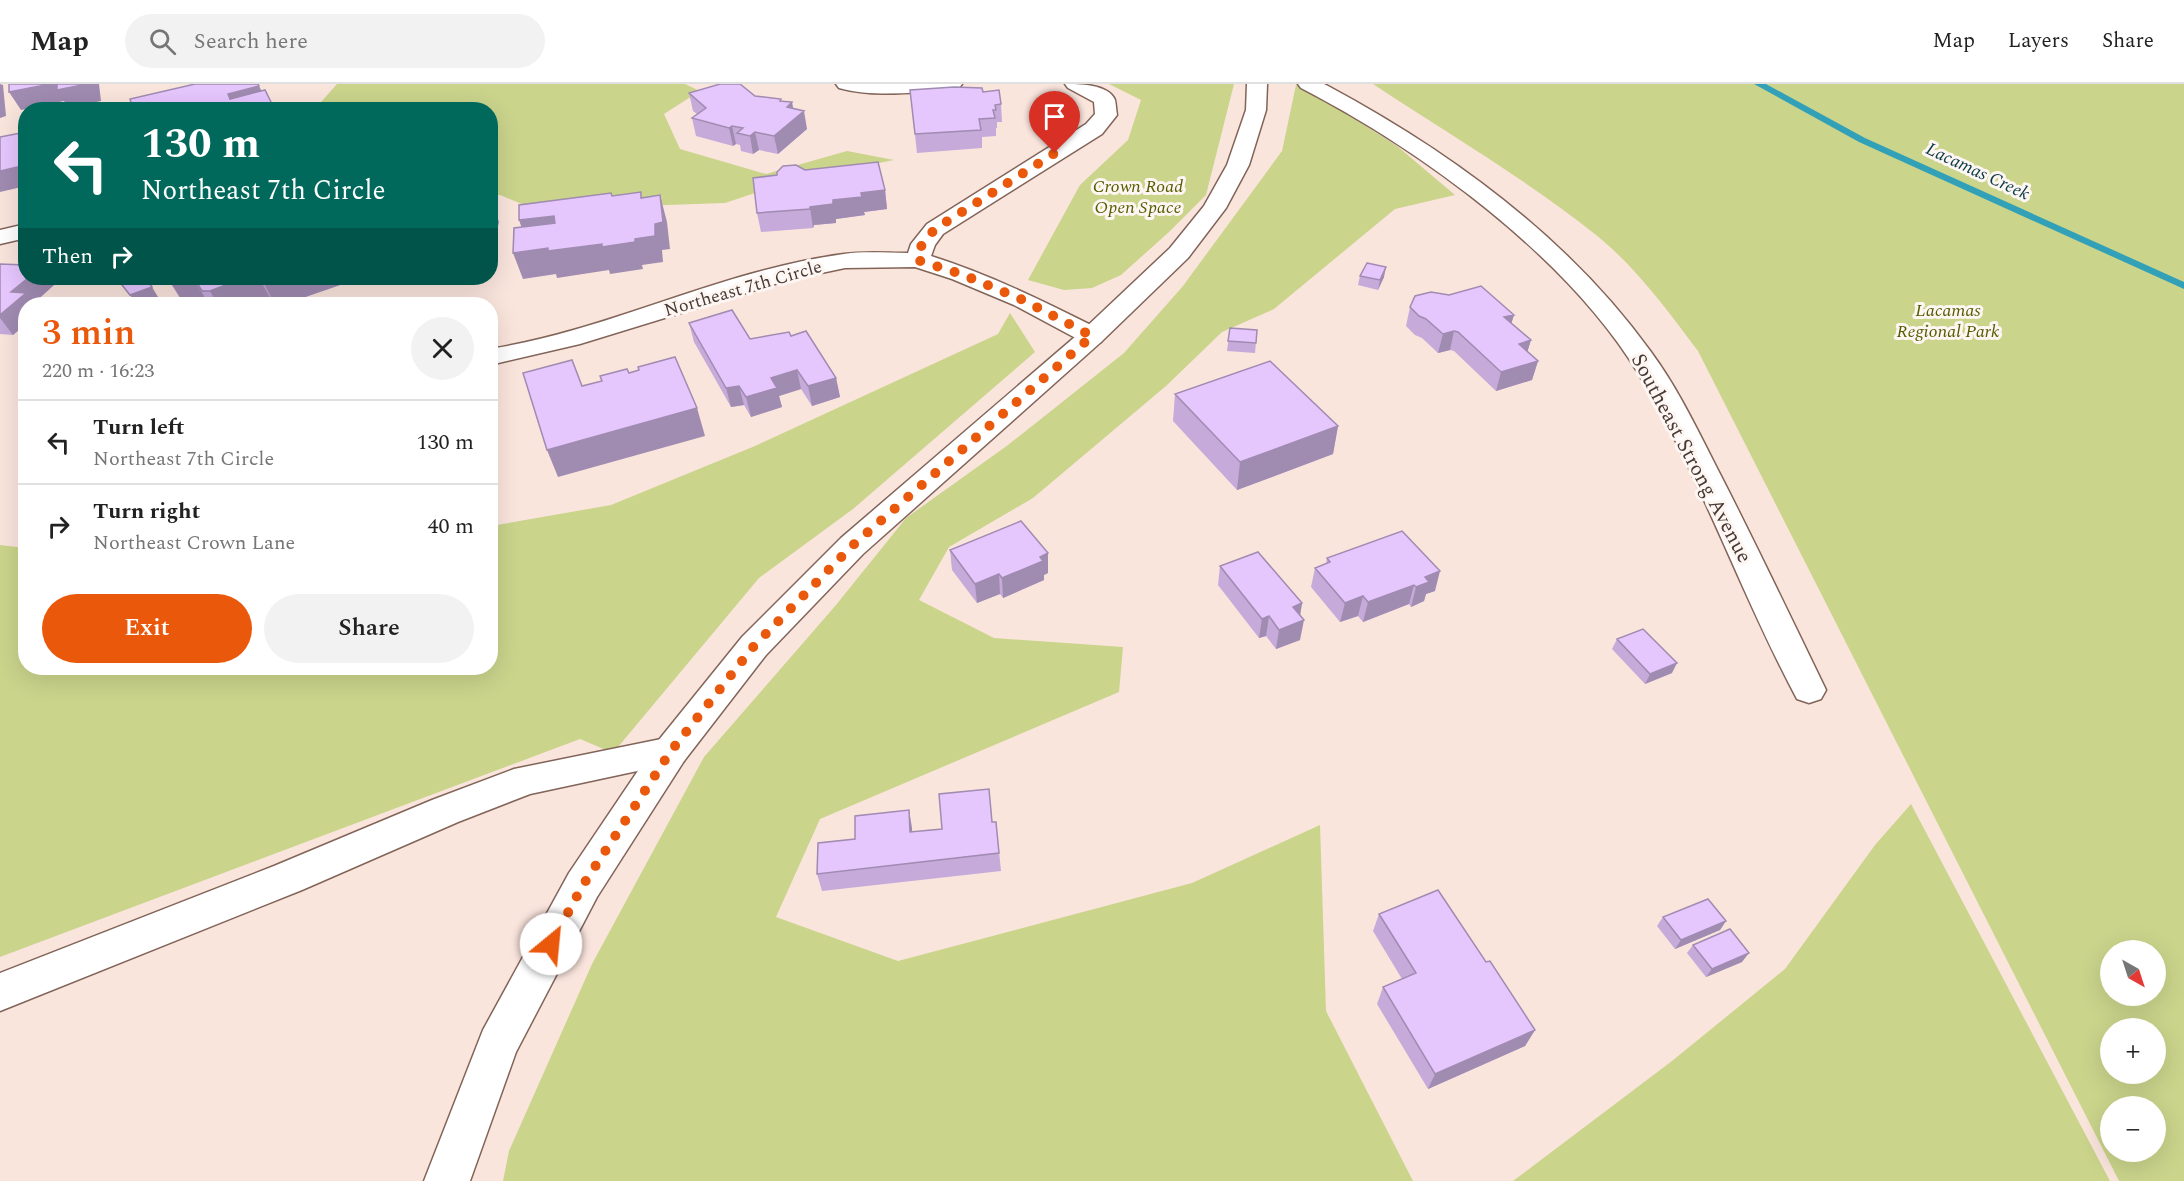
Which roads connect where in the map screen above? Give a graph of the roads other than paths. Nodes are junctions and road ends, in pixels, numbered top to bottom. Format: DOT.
graph roads {
  1 [pos="846,84"];
  2 [pos="952,84"];
  3 [pos="1075,84"];
  4 [pos="1257,84"];
  5 [pos="1308,84"];
  6 [pos="18,233"];
  7 [pos="0,237"];
  8 [pos="917,260"];
  9 [pos="1092,336"];
  10 [pos="498,356"];
  11 [pos="1809,690"];
  12 [pos="671,751"];
  13 [pos="0,992"];
  14 [pos="447,1181"];
  1 -- 2 [label="street"];
  3 -- 8 [label="street"];
  4 -- 9 [label="street"];
  5 -- 11 [label="street, Southeast Strong Avenue"];
  6 -- 7 [label="street"];
  8 -- 9 [label="street, Northeast 7th Circle"];
  8 -- 10 [label="street, Northeast 7th Circle"];
  9 -- 12 [label="street"];
  12 -- 13 [label="street"];
  12 -- 14 [label="street"];
}
